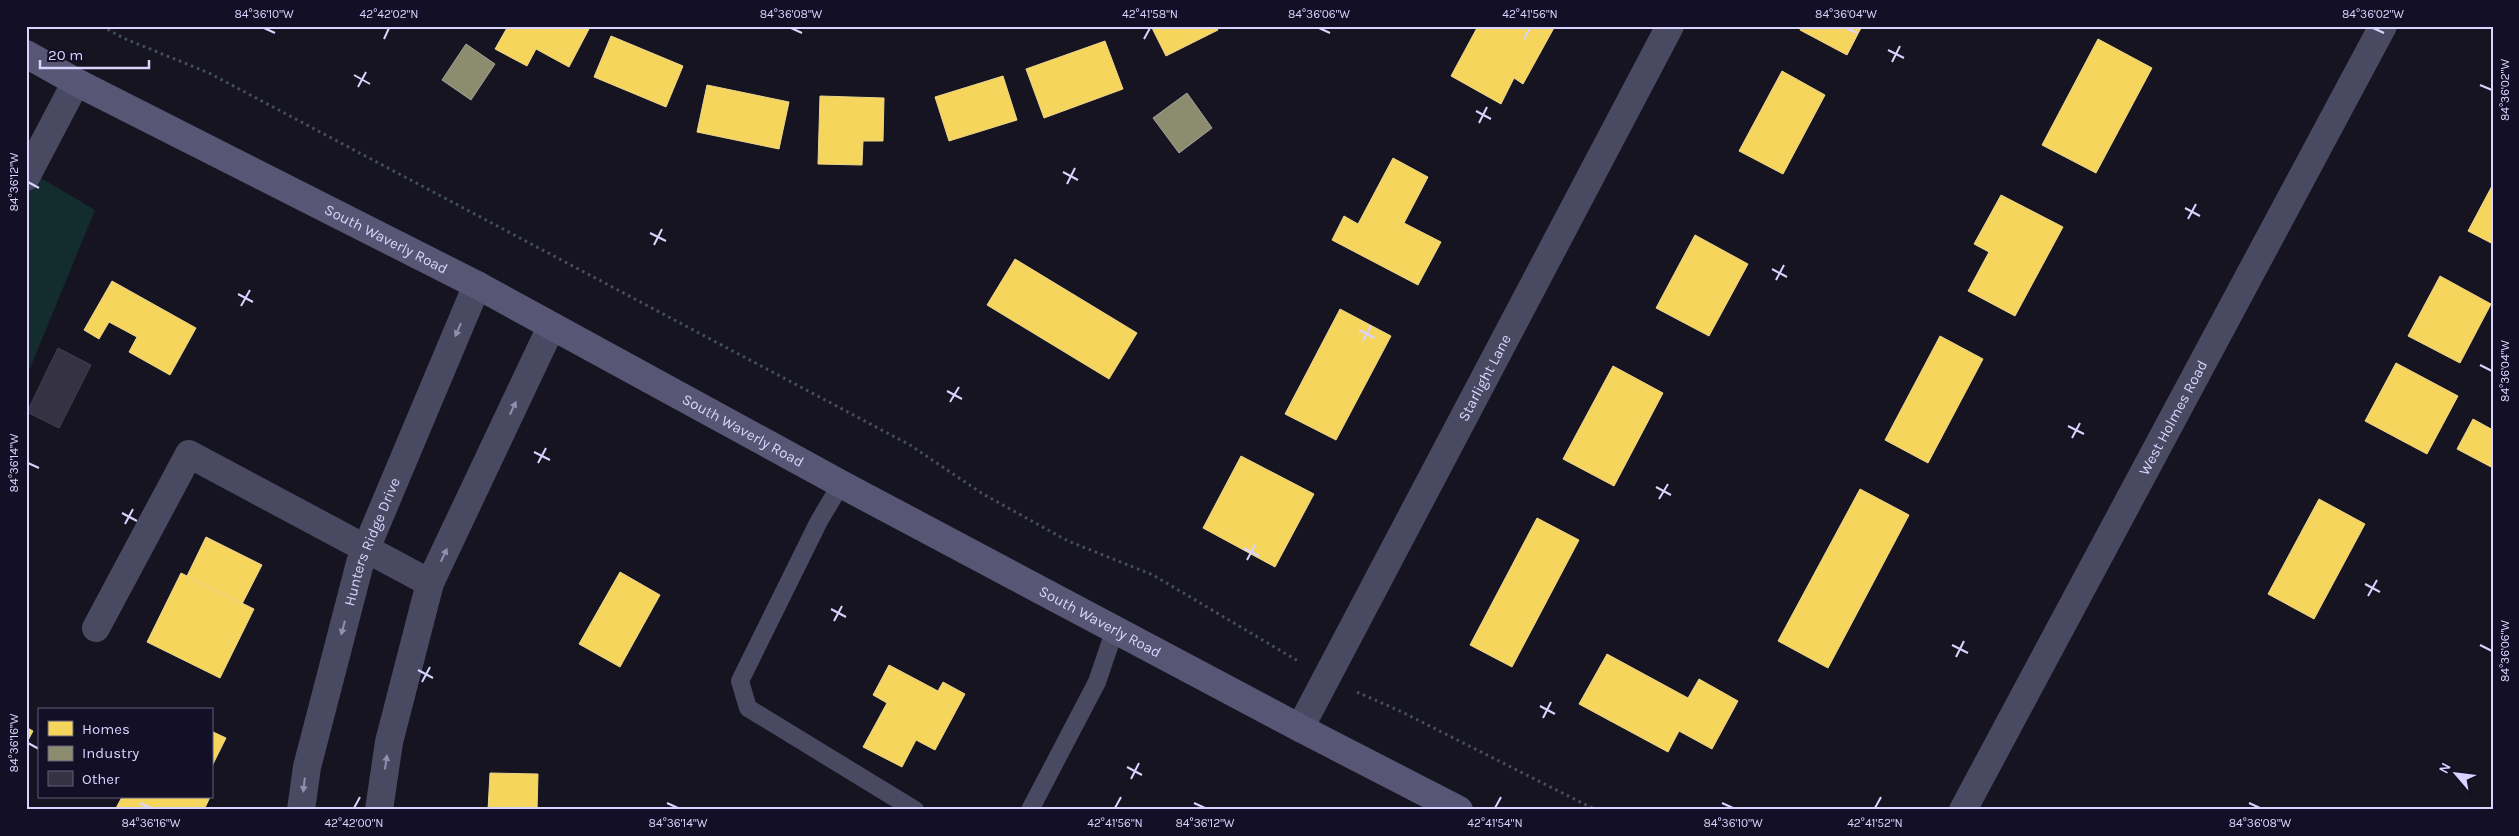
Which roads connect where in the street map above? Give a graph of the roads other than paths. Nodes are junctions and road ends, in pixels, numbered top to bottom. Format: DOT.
graph roads {
  1 [pos="1670,26"];
  2 [pos="2383,26"];
  3 [pos="26,54"];
  4 [pos="76,82"];
  5 [pos="26,176"];
  6 [pos="477,285"];
  7 [pos="551,327"];
  8 [pos="841,484"];
  9 [pos="364,550"];
  10 [pos="430,584"];
  11 [pos="96,628"];
  12 [pos="1115,629"];
  13 [pos="1300,728"];
  14 [pos="302,810"];
  15 [pos="379,810"];
  16 [pos="915,810"];
  17 [pos="1030,810"];
  18 [pos="1459,810"];
  19 [pos="1963,810"];
  1 -- 13 [label="street, Starlight Lane"];
  2 -- 19 [label="street, West Holmes Road"];
  3 -- 4 [label="main road, South Waverly Road"];
  4 -- 5 [label="street"];
  4 -- 6 [label="main road, South Waverly Road"];
  6 -- 7 [label="main road, South Waverly Road"];
  6 -- 9 [label="street, Hunters Ridge Drive, one-way"];
  7 -- 8 [label="main road, South Waverly Road"];
  10 -- 7 [label="street, one-way"];
  8 -- 12 [label="main road, South Waverly Road"];
  8 -- 16 [label="lane"];
  9 -- 10 [label="street"];
  9 -- 11 [label="street"];
  9 -- 14 [label="street, Hunters Ridge Drive, one-way"];
  15 -- 10 [label="street, one-way"];
  12 -- 13 [label="main road, South Waverly Road"];
  12 -- 17 [label="lane"];
  13 -- 18 [label="main road, South Waverly Road"];
}
